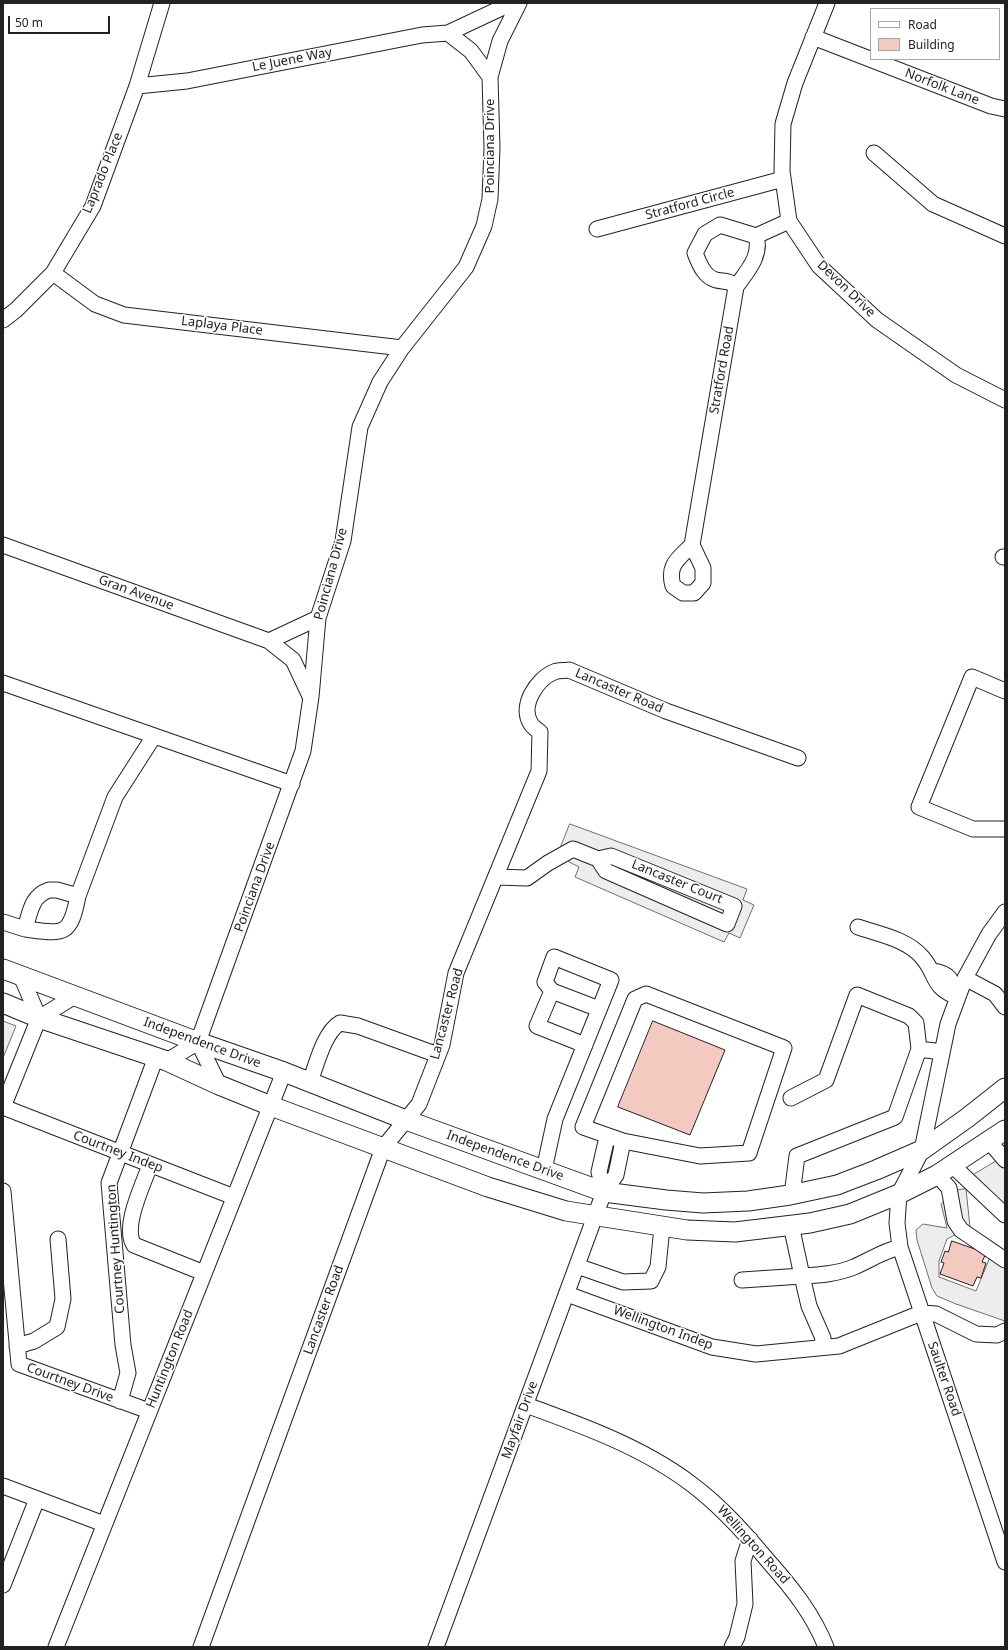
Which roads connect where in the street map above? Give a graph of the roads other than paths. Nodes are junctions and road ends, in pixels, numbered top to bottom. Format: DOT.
graph roads {
  1 [pos="162,3"];
  2 [pos="512,3"];
  3 [pos="519,3"];
  4 [pos="827,3"];
  5 [pos="448,33"];
  6 [pos="813,37"];
  7 [pos="870,59"];
  8 [pos="872,60"];
  9 [pos="490,77"];
  10 [pos="137,86"];
  11 [pos="1005,109"];
  12 [pos="874,153"];
  13 [pos="784,179"];
  14 [pos="789,221"];
  15 [pos="597,230"];
  16 [pos="756,236"];
  17 [pos="1005,236"];
  18 [pos="53,273"];
  19 [pos="736,287"];
  20 [pos="3,320"];
  21 [pos="402,348"];
  22 [pos="1005,400"];
  23 [pos="692,544"];
  24 [pos="3,545"];
  25 [pos="318,618"];
  26 [pos="269,641"];
  27 [pos="3,683"];
  28 [pos="1005,691"];
  29 [pos="311,697"];
  30 [pos="154,736"];
  31 [pos="798,758"];
  32 [pos="292,784"];
  33 [pos="1005,829"];
  34 [pos="598,859"];
  35 [pos="664,877"];
  36 [pos="496,878"];
  37 [pos="657,894"];
  38 [pos="78,896"];
  39 [pos="1005,912"];
  40 [pos="3,922"];
  41 [pos="858,927"];
  42 [pos="25,930"];
  43 [pos="3,970"];
  44 [pos="21,976"];
  45 [pos="966,978"];
  46 [pos="552,991"];
  47 [pos="75,996"];
  48 [pos="957,997"];
  49 [pos="3,1004"];
  50 [pos="1005,1007"];
  51 [pos="599,1009"];
  52 [pos="39,1018"];
  53 [pos="198,1042"];
  54 [pos="585,1045"];
  55 [pos="919,1049"];
  56 [pos="942,1052"];
  57 [pos="438,1055"];
  58 [pos="162,1059"];
  59 [pos="284,1072"];
  60 [pos="310,1082"];
  61 [pos="219,1085"];
  62 [pos="1005,1088"];
  63 [pos="791,1098"];
  64 [pos="271,1106"];
  65 [pos="3,1107"];
  66 [pos="406,1120"];
  67 [pos="1005,1130"];
  68 [pos="607,1137"];
  69 [pos="623,1141"];
  70 [pos="989,1141"];
  71 [pos="383,1148"];
  72 [pos="922,1150"];
  73 [pos="121,1153"];
  74 [pos="1005,1160"];
  75 [pos="150,1165"];
  76 [pos="544,1170"];
  77 [pos="944,1170"];
  78 [pos="3,1191"];
  79 [pos="604,1192"];
  80 [pos="899,1194"];
  81 [pos="792,1195"];
  82 [pos="234,1197"];
  83 [pos="1005,1215"];
  84 [pos="595,1217"];
  85 [pos="791,1226"];
  86 [pos="662,1227"];
  87 [pos="58,1239"];
  88 [pos="900,1248"];
  89 [pos="1005,1260"];
  90 [pos="577,1266"];
  91 [pos="204,1273"];
  92 [pos="802,1276"];
  93 [pos="742,1280"];
  94 [pos="567,1294"];
  95 [pos="921,1313"];
  96 [pos="1005,1331"];
  97 [pos="17,1346"];
  98 [pos="822,1347"];
  99 [pos="120,1400"];
  100 [pos="526,1405"];
  101 [pos="149,1411"];
  102 [pos="3,1486"];
  103 [pos="37,1499"];
  104 [pos="104,1524"];
  105 [pos="750,1539"];
  106 [pos="1005,1562"];
  107 [pos="3,1585"];
  108 [pos="56,1647"];
  109 [pos="200,1647"];
  110 [pos="436,1647"];
  111 [pos="732,1647"];
  112 [pos="826,1647"];
  1 -- 10 [label="street, Laprado Place"];
  2 -- 5 [label="street"];
  3 -- 9 [label="street, Poinciana Drive"];
  4 -- 6 [label="street, Devon Drive"];
  5 -- 9 [label="street"];
  5 -- 10 [label="street, Le Juene Way"];
  6 -- 7 [label="street, Norfolk Lane"];
  6 -- 13 [label="street, Devon Drive"];
  8 -- 11 [label="street, Norfolk Lane"];
  9 -- 21 [label="street, Poinciana Drive"];
  10 -- 18 [label="street, Laprado Place"];
  12 -- 17 [label="street"];
  13 -- 14 [label="street, Devon Drive"];
  13 -- 15 [label="street, Stratford Circle"];
  14 -- 16 [label="street"];
  14 -- 22 [label="street, Devon Drive"];
  16 -- 19 [label="street, Stratford Road"];
  16 -- 19 [label="street"];
  18 -- 20 [label="street, Laprado Place"];
  18 -- 21 [label="street, Laplaya Place"];
  19 -- 23 [label="street, Stratford Road"];
  21 -- 25 [label="street, Poinciana Drive"];
  24 -- 26 [label="street, Gran Avenue"];
  25 -- 26 [label="street"];
  25 -- 29 [label="street, Poinciana Drive"];
  26 -- 29 [label="street, Gran Avenue"];
  27 -- 30 [label="street"];
  28 -- 33 [label="street"];
  29 -- 32 [label="street, Poinciana Drive"];
  30 -- 32 [label="street"];
  30 -- 38 [label="street"];
  31 -- 36 [label="street, Lancaster Road"];
  32 -- 53 [label="street, Poinciana Drive"];
  34 -- 35 [label="street, Lancaster Court"];
  34 -- 36 [label="street, Lancaster Court"];
  34 -- 37 [label="street, Lancaster Court"];
  35 -- 37 [label="street"];
  35 -- 37 [label="street, Lancaster Court"];
  36 -- 57 [label="street, Lancaster Road"];
  38 -- 42 [label="street"];
  38 -- 42 [label="street"];
  39 -- 45 [label="street"];
  40 -- 42 [label="street"];
  41 -- 48 [label="street"];
  43 -- 44 [label="main road, Independence Drive"];
  44 -- 47 [label="main road, Independence Drive"];
  44 -- 52 [label="street"];
  45 -- 48 [label="street"];
  45 -- 50 [label="street"];
  46 -- 51 [label="street"];
  46 -- 51 [label="street"];
  46 -- 54 [label="street"];
  47 -- 52 [label="street"];
  47 -- 53 [label="main road, Independence Drive"];
  48 -- 56 [label="street"];
  49 -- 52 [label="main road"];
  51 -- 54 [label="street"];
  52 -- 58 [label="main road"];
  52 -- 65 [label="street"];
  53 -- 58 [label="street"];
  53 -- 59 [label="main road, Independence Drive"];
  53 -- 61 [label="street"];
  54 -- 76 [label="street"];
  55 -- 56 [label="street"];
  55 -- 63 [label="street"];
  55 -- 81 [label="street"];
  56 -- 72 [label="street"];
  57 -- 60 [label="street"];
  57 -- 66 [label="street, Lancaster Road"];
  58 -- 61 [label="main road"];
  58 -- 73 [label="street, Courtney Huntington"];
  59 -- 60 [label="main road, Independence Drive"];
  59 -- 64 [label="street, Huntington Road"];
  60 -- 66 [label="main road, Independence Drive"];
  61 -- 64 [label="main road"];
  62 -- 72 [label="main road, Independence Drive"];
  64 -- 71 [label="main road"];
  64 -- 82 [label="street, Huntington Road"];
  65 -- 73 [label="street, Courtney Indep"];
  66 -- 71 [label="street, Lancaster Road"];
  66 -- 76 [label="main road, Independence Drive"];
  67 -- 70 [label="main road"];
  68 -- 69 [label="street"];
  68 -- 69 [label="street"];
  68 -- 79 [label="street"];
  69 -- 79 [label="street, Mayfair Drive"];
  70 -- 74 [label="street"];
  70 -- 77 [label="main road"];
  71 -- 84 [label="main road"];
  71 -- 109 [label="street, Lancaster Road"];
  72 -- 80 [label="street"];
  72 -- 81 [label="main road, Independence Drive"];
  73 -- 75 [label="street, Courtney Indep"];
  73 -- 99 [label="street, Courtney Huntington"];
  75 -- 82 [label="street, Courtney Indep"];
  75 -- 91 [label="street"];
  76 -- 79 [label="main road, Independence Drive"];
  77 -- 80 [label="main road"];
  77 -- 83 [label="street"];
  77 -- 89 [label="street"];
  78 -- 97 [label="street, Courtney Drive"];
  79 -- 81 [label="main road, Independence Drive"];
  79 -- 84 [label="street, Mayfair Drive"];
  80 -- 85 [label="main road"];
  80 -- 88 [label="street, Saulter Road"];
  82 -- 91 [label="street, Huntington Road"];
  84 -- 86 [label="main road"];
  84 -- 90 [label="street, Mayfair Drive"];
  85 -- 86 [label="main road"];
  85 -- 92 [label="street"];
  86 -- 90 [label="street"];
  87 -- 97 [label="street"];
  88 -- 92 [label="street"];
  88 -- 95 [label="street, Saulter Road"];
  90 -- 94 [label="street, Mayfair Drive"];
  91 -- 101 [label="street, Huntington Road"];
  92 -- 93 [label="street"];
  92 -- 98 [label="street"];
  94 -- 98 [label="street, Wellington Indep"];
  94 -- 100 [label="street, Mayfair Drive"];
  95 -- 96 [label="street"];
  95 -- 98 [label="street, Wellington Indep"];
  95 -- 106 [label="street, Saulter Road"];
  97 -- 99 [label="street, Courtney Drive"];
  99 -- 101 [label="street, Courtney Drive"];
  100 -- 105 [label="street, Wellington Road"];
  100 -- 110 [label="street, Mayfair Drive"];
  101 -- 104 [label="street, Huntington Road"];
  102 -- 103 [label="street"];
  103 -- 104 [label="street"];
  103 -- 107 [label="street"];
  104 -- 108 [label="street, Huntington Road"];
  105 -- 111 [label="street"];
  105 -- 112 [label="street, Wellington Road"];
}
